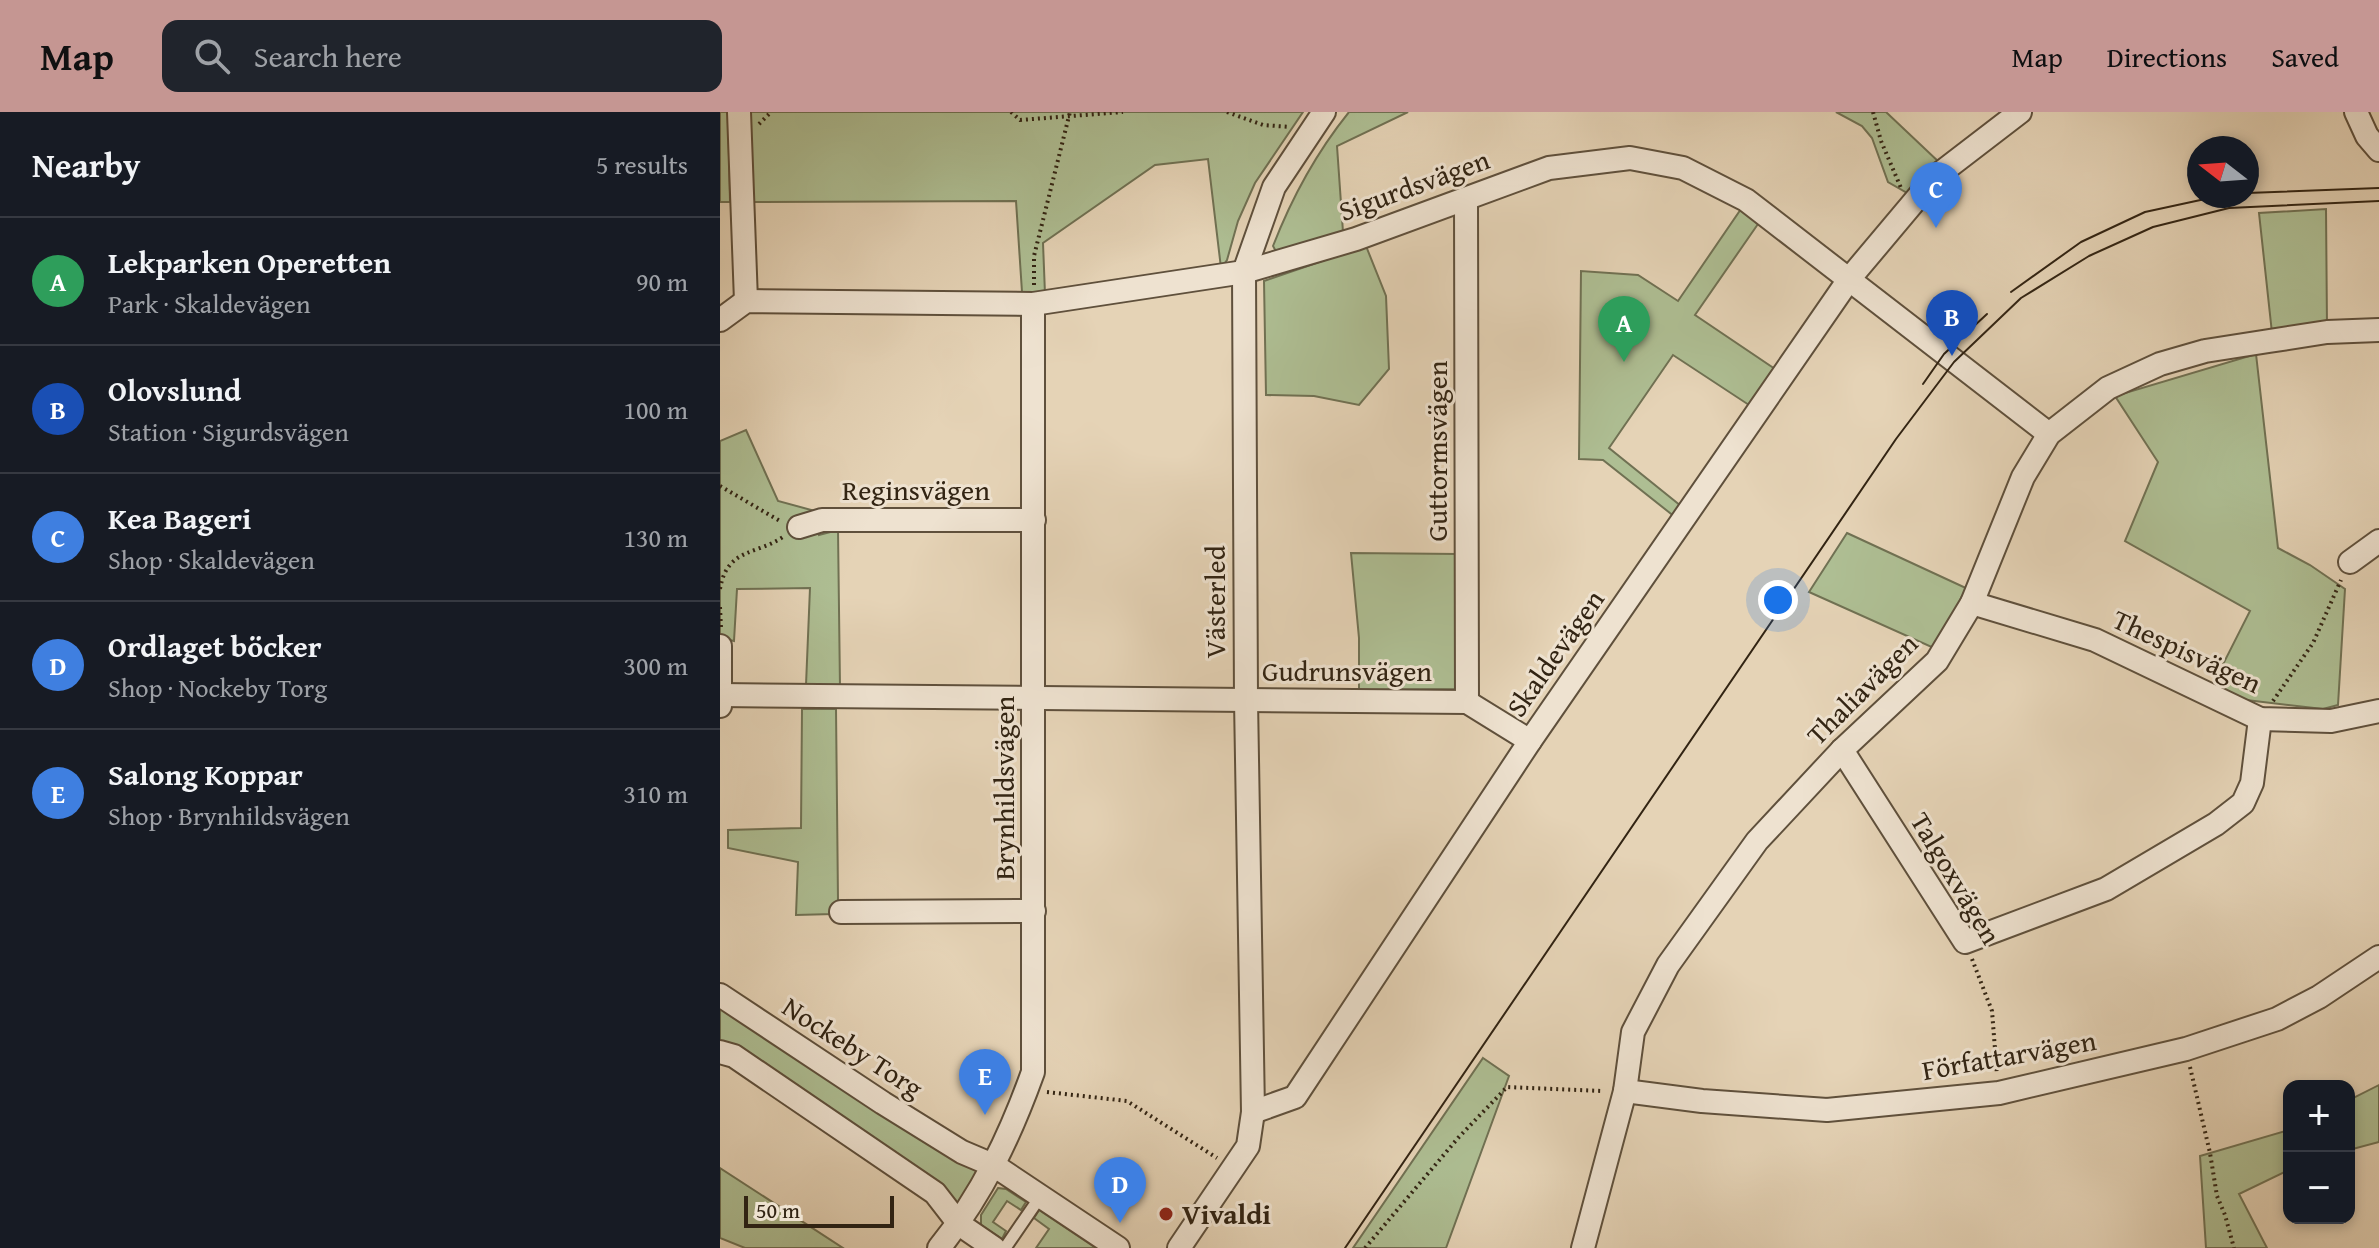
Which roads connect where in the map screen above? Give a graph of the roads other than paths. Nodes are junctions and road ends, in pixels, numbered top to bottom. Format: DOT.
graph roads {
  1 [pos="739,112"];
  2 [pos="1324,112"];
  3 [pos="2020,112"];
  4 [pos="2356,112"];
  5 [pos="2379,150"];
  6 [pos="1466,200"];
  7 [pos="1244,272"];
  8 [pos="1850,278"];
  9 [pos="746,301"];
  10 [pos="1033,304"];
  11 [pos="720,320"];
  12 [pos="2379,330"];
  13 [pos="2049,434"];
  14 [pos="1034,520"];
  15 [pos="799,527"];
  16 [pos="2379,541"];
  17 [pos="2350,562"];
  18 [pos="1972,603"];
  19 [pos="720,646"];
  20 [pos="720,695"];
  21 [pos="1034,699"];
  22 [pos="1246,700"];
  23 [pos="1467,702"];
  24 [pos="720,706"];
  25 [pos="2379,711"];
  26 [pos="2260,719"];
  27 [pos="1530,741"];
  28 [pos="1842,750"];
  29 [pos="1034,911"];
  30 [pos="841,912"];
  31 [pos="2379,957"];
  32 [pos="720,995"];
  33 [pos="720,1052"];
  34 [pos="1625,1091"];
  35 [pos="1253,1112"];
  36 [pos="995,1166"];
  37 [pos="1040,1197"];
  38 [pos="959,1224"];
  39 [pos="1112,1247"];
  40 [pos="939,1248"];
  41 [pos="994,1248"];
  42 [pos="1005,1248"];
  43 [pos="1179,1248"];
  44 [pos="1583,1248"];
  1 -- 9 [label="street"];
  2 -- 7 [label="street, Västerled"];
  3 -- 8 [label="street, Skaldevägen"];
  4 -- 5 [label="street"];
  6 -- 7 [label="street, Sigurdsvägen"];
  6 -- 8 [label="street, Sigurdsvägen"];
  6 -- 23 [label="street, Guttormsvägen"];
  7 -- 10 [label="street, Sigurdsvägen"];
  7 -- 22 [label="street, Västerled"];
  8 -- 13 [label="street, Sigurdsvägen"];
  8 -- 27 [label="street, Skaldevägen"];
  9 -- 10 [label="street, Sigurdsvägen"];
  9 -- 11 [label="street"];
  10 -- 14 [label="street, Brynhildsvägen"];
  12 -- 13 [label="street, Thaliavägen"];
  13 -- 18 [label="street, Thaliavägen"];
  14 -- 15 [label="street, Reginsvägen"];
  14 -- 21 [label="street, Brynhildsvägen"];
  16 -- 17 [label="street"];
  18 -- 26 [label="street, Thespisvägen"];
  18 -- 28 [label="street, Thaliavägen"];
  19 -- 20 [label="street"];
  20 -- 21 [label="street, Gudrunsvägen"];
  20 -- 24 [label="street"];
  21 -- 22 [label="street, Gudrunsvägen"];
  21 -- 29 [label="street, Brynhildsvägen"];
  22 -- 23 [label="street, Gudrunsvägen"];
  22 -- 35 [label="street, Västerled"];
  23 -- 27 [label="street, Gudrunsvägen"];
  25 -- 26 [label="street, Thespisvägen"];
  26 -- 28 [label="street, Talgoxvägen"];
  27 -- 35 [label="street, Skaldevägen"];
  28 -- 34 [label="street, Thaliavägen"];
  29 -- 30 [label="street"];
  29 -- 36 [label="street, Brynhildsvägen"];
  31 -- 34 [label="street, Författarvägen"];
  32 -- 36 [label="street, Nockeby Torg"];
  33 -- 38 [label="street"];
  34 -- 44 [label="street, Thaliavägen"];
  35 -- 43 [label="street"];
  36 -- 37 [label="street, Nockeby Torg"];
  36 -- 38 [label="street, Brynhildsvägen"];
  37 -- 39 [label="street, Nockeby Torg"];
  37 -- 42 [label="lane"];
  38 -- 40 [label="street, Brynhildsvägen"];
  38 -- 41 [label="street"];
}
